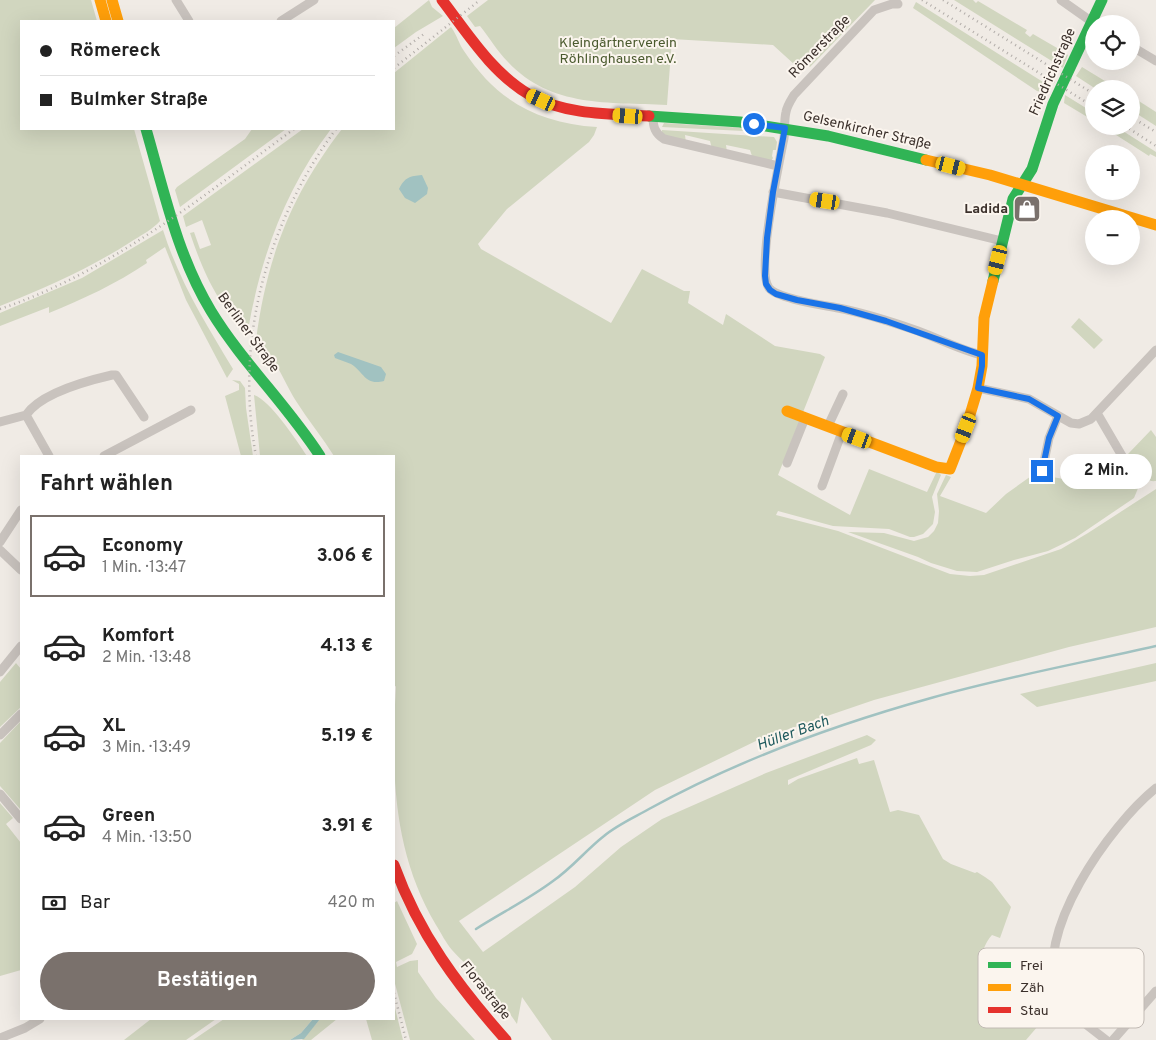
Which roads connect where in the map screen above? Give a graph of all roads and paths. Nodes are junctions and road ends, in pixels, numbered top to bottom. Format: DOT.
graph roads {
  1 [pos="100,0"];
  2 [pos="112,0"];
  3 [pos="176,0"];
  4 [pos="314,0"];
  5 [pos="442,0"];
  6 [pos="1061,0"];
  7 [pos="1102,0"];
  8 [pos="898,4"];
  9 [pos="1096,15"];
  10 [pos="1085,17"];
  11 [pos="106,20"];
  12 [pos="118,20"];
  13 [pos="188,20"];
  14 [pos="283,20"];
  15 [pos="1085,39"];
  16 [pos="1140,51"];
  17 [pos="1156,61"];
  18 [pos="653,117"];
  19 [pos="785,128"];
  20 [pos="146,130"];
  21 [pos="778,166"];
  22 [pos="1021,184"];
  23 [pos="773,192"];
  24 [pos="1156,225"];
  25 [pos="1002,241"];
  26 [pos="1156,350"];
  27 [pos="982,355"];
  28 [pos="978,388"];
  29 [pos="843,394"];
  30 [pos="191,410"];
  31 [pos="787,411"];
  32 [pos="1097,413"];
  33 [pos="26,415"];
  34 [pos="1058,416"];
  35 [pos="144,417"];
  36 [pos="805,418"];
  37 [pos="0,422"];
  38 [pos="828,426"];
  39 [pos="842,432"];
  40 [pos="48,455"];
  41 [pos="106,455"];
  42 [pos="319,455"];
  43 [pos="1125,461"];
  44 [pos="787,462"];
  45 [pos="1042,471"];
  46 [pos="822,486"];
  47 [pos="20,512"];
  48 [pos="0,542"];
  49 [pos="0,550"];
  50 [pos="20,569"];
  51 [pos="20,647"];
  52 [pos="0,672"];
  53 [pos="20,715"];
  54 [pos="0,734"];
  55 [pos="1156,788"];
  56 [pos="0,794"];
  57 [pos="20,818"];
  58 [pos="395,869"];
  59 [pos="1055,948"];
  60 [pos="1156,990"];
  61 [pos="1144,1004"];
  62 [pos="38,1020"];
  63 [pos="1091,1028"];
  64 [pos="1123,1028"];
  65 [pos="0,1038"];
  66 [pos="506,1040"];
  67 [pos="1106,1040"];
  68 [pos="1113,1040"];
  1 -- 11 [label="street"];
  2 -- 12 [label="street"];
  3 -- 13 [label="street"];
  4 -- 14 [label="street"];
  5 -- 18 [label="street, Gelsenkircher Straße"];
  6 -- 10 [label="street"];
  7 -- 9 [label="street, Friedrichstraße"];
  8 -- 19 [label="street, Römerstraße"];
  15 -- 22 [label="street, Friedrichstraße"];
  16 -- 17 [label="street"];
  18 -- 19 [label="street, Gelsenkircher Straße"];
  18 -- 21 [label="street"];
  19 -- 21 [label="street, Römerstraße"];
  19 -- 22 [label="street, Gelsenkircher Straße"];
  20 -- 42 [label="street, Berliner Straße"];
  21 -- 23 [label="street, Römerstraße"];
  22 -- 24 [label="street, Gelsenkircher Straße"];
  22 -- 25 [label="street, Friedrichstraße"];
  23 -- 25 [label="street"];
  23 -- 27 [label="street, Römerstraße"];
  25 -- 27 [label="street, Friedrichstraße"];
  26 -- 32 [label="street"];
  27 -- 28 [label="street, Friedrichstraße"];
  28 -- 34 [label="street"];
  28 -- 39 [label="street, Friedrichstraße"];
  29 -- 38 [label="street"];
  30 -- 41 [label="street"];
  31 -- 36 [label="street"];
  32 -- 34 [label="street"];
  32 -- 43 [label="street"];
  33 -- 35 [label="street"];
  33 -- 37 [label="street"];
  33 -- 40 [label="street"];
  34 -- 45 [label="street"];
  36 -- 38 [label="street"];
  36 -- 44 [label="street"];
  38 -- 39 [label="street"];
  39 -- 46 [label="street"];
  47 -- 48 [label="street"];
  49 -- 50 [label="street"];
  51 -- 52 [label="street"];
  53 -- 54 [label="street"];
  55 -- 59 [label="street"];
  56 -- 57 [label="street"];
  58 -- 66 [label="street, Florastraße"];
  60 -- 61 [label="street"];
  62 -- 65 [label="street"];
  63 -- 67 [label="street"];
  64 -- 68 [label="street"];
}
